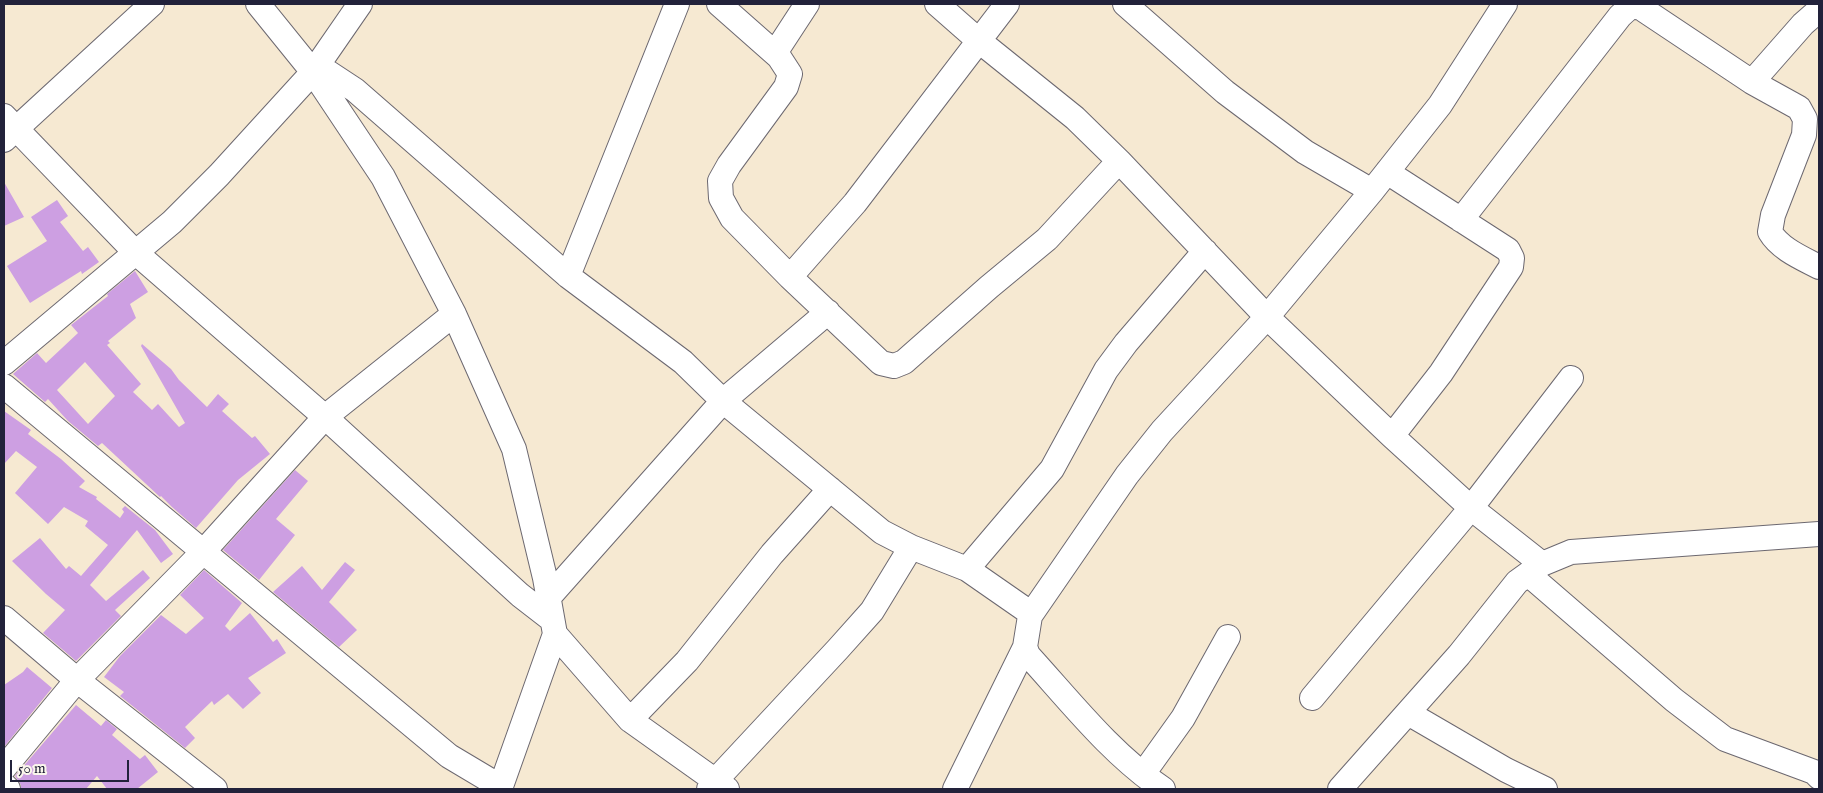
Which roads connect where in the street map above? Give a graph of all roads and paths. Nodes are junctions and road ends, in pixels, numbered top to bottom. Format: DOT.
graph roads {
  1 [pos="152,4"];
  2 [pos="258,4"];
  3 [pos="360,4"];
  4 [pos="677,4"];
  5 [pos="720,4"];
  6 [pos="807,4"];
  7 [pos="937,4"];
  8 [pos="1007,4"];
  9 [pos="1125,4"];
  10 [pos="1505,4"];
  11 [pos="1819,10"];
  12 [pos="978,40"];
  13 [pos="774,53"];
  14 [pos="315,68"];
  15 [pos="1752,82"];
  16 [pos="8,129"];
  17 [pos="1119,161"];
  18 [pos="1387,172"];
  19 [pos="1372,191"];
  20 [pos="1461,220"];
  21 [pos="1205,251"];
  22 [pos="135,252"];
  23 [pos="1819,268"];
  24 [pos="568,276"];
  25 [pos="790,277"];
  26 [pos="828,312"];
  27 [pos="454,314"];
  28 [pos="1267,316"];
  29 [pos="4,363"];
  30 [pos="1571,378"];
  31 [pos="4,386"];
  32 [pos="723,401"];
  33 [pos="325,417"];
  34 [pos="1392,436"];
  35 [pos="830,489"];
  36 [pos="1471,508"];
  37 [pos="1819,534"];
  38 [pos="912,547"];
  39 [pos="203,552"];
  40 [pos="968,569"];
  41 [pos="1535,569"];
  42 [pos="1030,616"];
  43 [pos="551,617"];
  44 [pos="4,618"];
  45 [pos="1228,637"];
  46 [pos="1025,647"];
  47 [pos="77,680"];
  48 [pos="1312,698"];
  49 [pos="1408,713"];
  50 [pos="630,720"];
  51 [pos="6,761"];
  52 [pos="1819,777"];
  53 [pos="1151,783"];
  54 [pos="4,785"];
  55 [pos="717,786"];
  56 [pos="500,788"];
  57 [pos="1343,788"];
  58 [pos="8,789"];
  59 [pos="215,789"];
  60 [pos="955,789"];
  61 [pos="1545,789"];
  1 -- 16 [label="street"];
  2 -- 14 [label="street"];
  3 -- 14 [label="street"];
  4 -- 24 [label="street"];
  5 -- 13 [label="street"];
  6 -- 13 [label="street"];
  7 -- 12 [label="street"];
  8 -- 12 [label="street"];
  9 -- 19 [label="street"];
  10 -- 18 [label="street"];
  11 -- 15 [label="street"];
  12 -- 17 [label="street"];
  12 -- 25 [label="street"];
  13 -- 25 [label="street"];
  14 -- 22 [label="street"];
  14 -- 24 [label="street"];
  14 -- 27 [label="street"];
  15 -- 20 [label="street"];
  15 -- 23 [label="street"];
  16 -- 22 [label="street"];
  17 -- 21 [label="street"];
  17 -- 26 [label="street"];
  18 -- 19 [label="street"];
  18 -- 20 [label="street"];
  19 -- 28 [label="street"];
  20 -- 34 [label="street"];
  21 -- 28 [label="street"];
  21 -- 40 [label="street"];
  22 -- 29 [label="street"];
  22 -- 33 [label="street"];
  24 -- 32 [label="street"];
  25 -- 26 [label="street"];
  26 -- 32 [label="street"];
  27 -- 33 [label="street"];
  27 -- 43 [label="street"];
  28 -- 34 [label="street"];
  28 -- 42 [label="street"];
  30 -- 36 [label="street"];
  31 -- 39 [label="street"];
  32 -- 35 [label="street"];
  32 -- 43 [label="street"];
  33 -- 39 [label="street"];
  33 -- 43 [label="street"];
  34 -- 36 [label="street"];
  35 -- 38 [label="street"];
  35 -- 50 [label="street"];
  36 -- 41 [label="street"];
  36 -- 48 [label="street"];
  37 -- 41 [label="street"];
  38 -- 40 [label="street"];
  38 -- 55 [label="street"];
  39 -- 47 [label="street"];
  39 -- 56 [label="street"];
  40 -- 42 [label="street"];
  41 -- 49 [label="street"];
  41 -- 52 [label="street"];
  42 -- 46 [label="street"];
  43 -- 50 [label="street"];
  43 -- 56 [label="street"];
  44 -- 47 [label="street"];
  45 -- 53 [label="street"];
  46 -- 53 [label="street"];
  46 -- 60 [label="street"];
  47 -- 51 [label="street"];
  47 -- 59 [label="street"];
  49 -- 57 [label="street"];
  49 -- 61 [label="street"];
  50 -- 55 [label="street"];
  54 -- 58 [label="street"];
}
